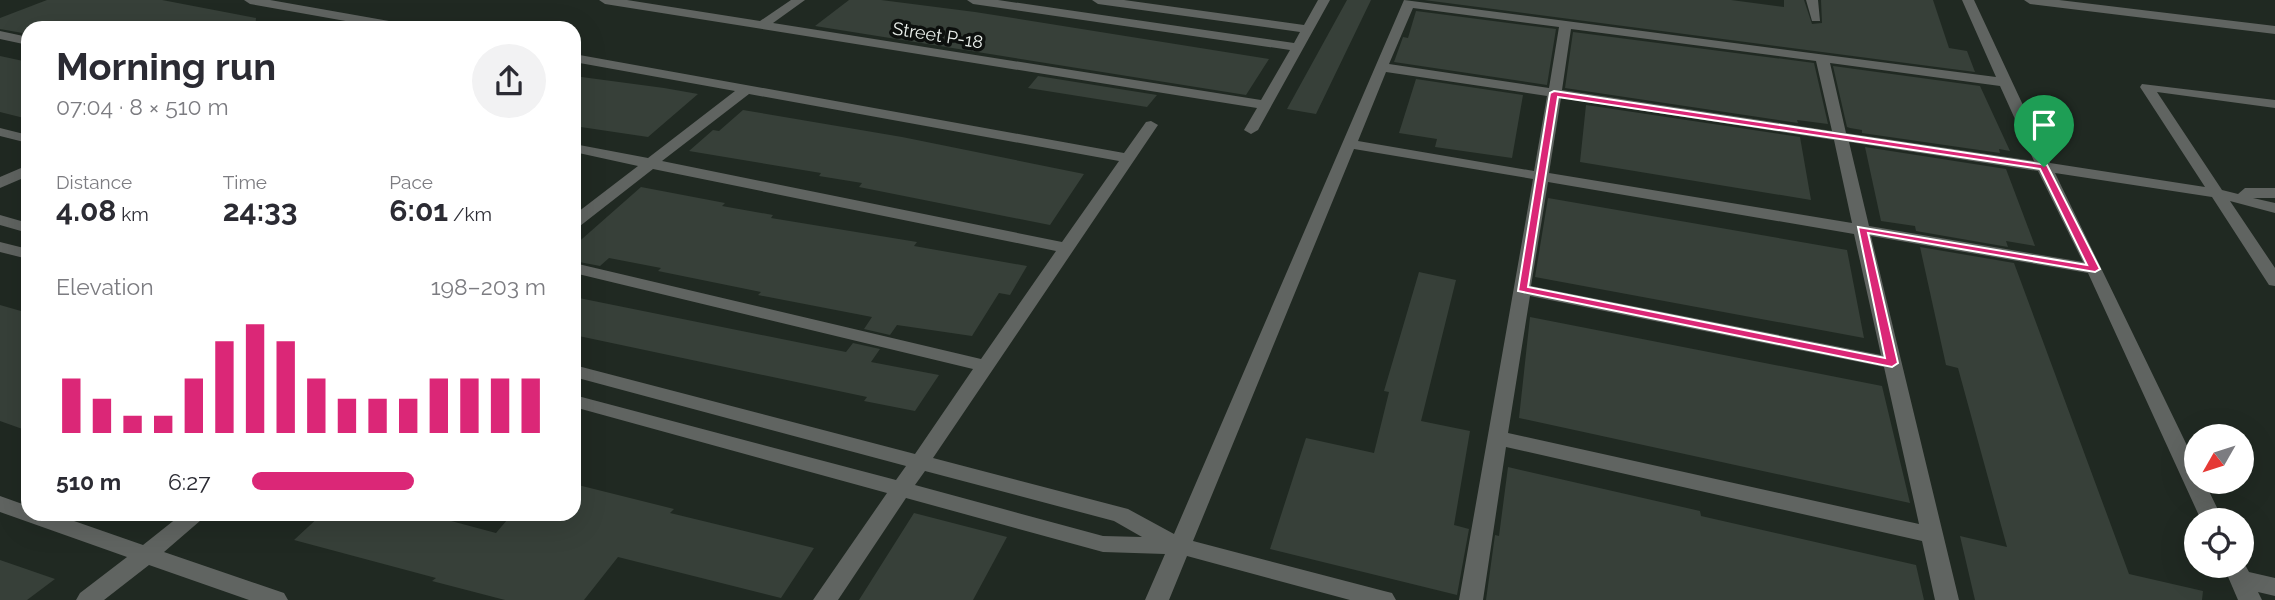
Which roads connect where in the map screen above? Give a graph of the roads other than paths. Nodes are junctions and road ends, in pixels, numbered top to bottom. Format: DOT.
graph roads {
  1 [pos="250,0"];
  2 [pos="605,0"];
  3 [pos="799,0"];
  4 [pos="973,0"];
  5 [pos="1098,0"];
  6 [pos="1324,0"];
  7 [pos="1812,0"];
  8 [pos="1968,0"];
  9 [pos="2030,0"];
  10 [pos="1409,2"];
  11 [pos="342,17"];
  12 [pos="1816,18"];
  13 [pos="334,21"];
  14 [pos="365,21"];
  15 [pos="1566,24"];
  16 [pos="762,25"];
  17 [pos="1307,29"];
  18 [pos="2275,30"];
  19 [pos="0,35"];
  20 [pos="21,40"];
  21 [pos="1298,47"];
  22 [pos="1822,58"];
  23 [pos="581,59"];
  24 [pos="1381,67"];
  25 [pos="2004,82"];
  26 [pos="746,89"];
  27 [pos="1554,93"];
  28 [pos="2275,104"];
  29 [pos="1265,105"];
  30 [pos="1151,125"];
  31 [pos="1251,130"];
  32 [pos="0,132"];
  33 [pos="1840,136"];
  34 [pos="21,137"];
  35 [pos="1349,144"];
  36 [pos="581,149"];
  37 [pos="1128,158"];
  38 [pos="651,163"];
  39 [pos="2044,167"];
  40 [pos="21,173"];
  41 [pos="1541,176"];
  42 [pos="0,183"];
  43 [pos="2217,193"];
  44 [pos="2275,193"];
  45 [pos="2275,208"];
  46 [pos="581,218"];
  47 [pos="0,220"];
  48 [pos="21,226"];
  49 [pos="1862,229"];
  50 [pos="0,247"];
  51 [pos="1066,248"];
  52 [pos="21,252"];
  53 [pos="2095,269"];
  54 [pos="581,270"];
  55 [pos="2275,281"];
  56 [pos="1522,289"];
  57 [pos="1892,363"];
  58 [pos="985,366"];
  59 [pos="581,373"];
  60 [pos="581,403"];
  61 [pos="1498,438"];
  62 [pos="919,462"];
  63 [pos="901,489"];
  64 [pos="0,504"];
  65 [pos="2206,508"];
  66 [pos="21,512"];
  67 [pos="48,521"];
  68 [pos="189,521"];
  69 [pos="1932,536"];
  70 [pos="1179,546"];
  71 [pos="145,556"];
  72 [pos="2241,582"];
  73 [pos="2275,587"];
  74 [pos="88,600"];
  75 [pos="276,600"];
  76 [pos="825,600"];
  77 [pos="1157,600"];
  78 [pos="1384,600"];
  79 [pos="1471,600"];
  80 [pos="1947,600"];
  1 -- 11 [label="street"];
  2 -- 16 [label="street, Street P-18"];
  3 -- 16 [label="street"];
  4 -- 21 [label="street"];
  5 -- 17 [label="street"];
  6 -- 17 [label="street"];
  7 -- 12 [label="street"];
  8 -- 25 [label="street"];
  9 -- 18 [label="street"];
  10 -- 15 [label="street"];
  10 -- 24 [label="street"];
  11 -- 13 [label="street"];
  11 -- 14 [label="street"];
  15 -- 22 [label="street"];
  15 -- 27 [label="street"];
  16 -- 29 [label="street, Street P-18"];
  17 -- 21 [label="street"];
  19 -- 20 [label="street"];
  21 -- 29 [label="street"];
  22 -- 25 [label="street"];
  22 -- 33 [label="street"];
  23 -- 26 [label="street"];
  24 -- 27 [label="street"];
  24 -- 35 [label="street"];
  25 -- 39 [label="street"];
  26 -- 37 [label="street"];
  26 -- 38 [label="street"];
  27 -- 33 [label="street"];
  27 -- 41 [label="street"];
  28 -- 43 [label="street"];
  29 -- 31 [label="street"];
  30 -- 37 [label="street"];
  32 -- 34 [label="street"];
  33 -- 39 [label="street"];
  33 -- 49 [label="street"];
  35 -- 41 [label="street"];
  35 -- 70 [label="street"];
  36 -- 38 [label="street"];
  37 -- 51 [label="street"];
  38 -- 46 [label="street"];
  38 -- 51 [label="street"];
  39 -- 43 [label="street"];
  39 -- 53 [label="street"];
  40 -- 42 [label="street"];
  41 -- 49 [label="street"];
  41 -- 56 [label="street"];
  43 -- 44 [label="street"];
  43 -- 45 [label="street"];
  43 -- 55 [label="street"];
  47 -- 48 [label="street"];
  49 -- 53 [label="street"];
  49 -- 57 [label="street"];
  50 -- 52 [label="street"];
  51 -- 58 [label="street"];
  53 -- 65 [label="street"];
  54 -- 58 [label="street"];
  56 -- 57 [label="street"];
  56 -- 61 [label="street"];
  57 -- 69 [label="street"];
  58 -- 62 [label="street"];
  59 -- 62 [label="street"];
  60 -- 63 [label="street"];
  61 -- 69 [label="street"];
  61 -- 79 [label="street"];
  62 -- 63 [label="street"];
  62 -- 70 [label="street"];
  63 -- 70 [label="street"];
  63 -- 76 [label="street"];
  64 -- 66 [label="street"];
  67 -- 71 [label="street"];
  68 -- 71 [label="street"];
  69 -- 80 [label="street"];
  70 -- 77 [label="street"];
  70 -- 78 [label="street"];
  71 -- 74 [label="street"];
  71 -- 75 [label="street"];
  72 -- 73 [label="street"];
}
